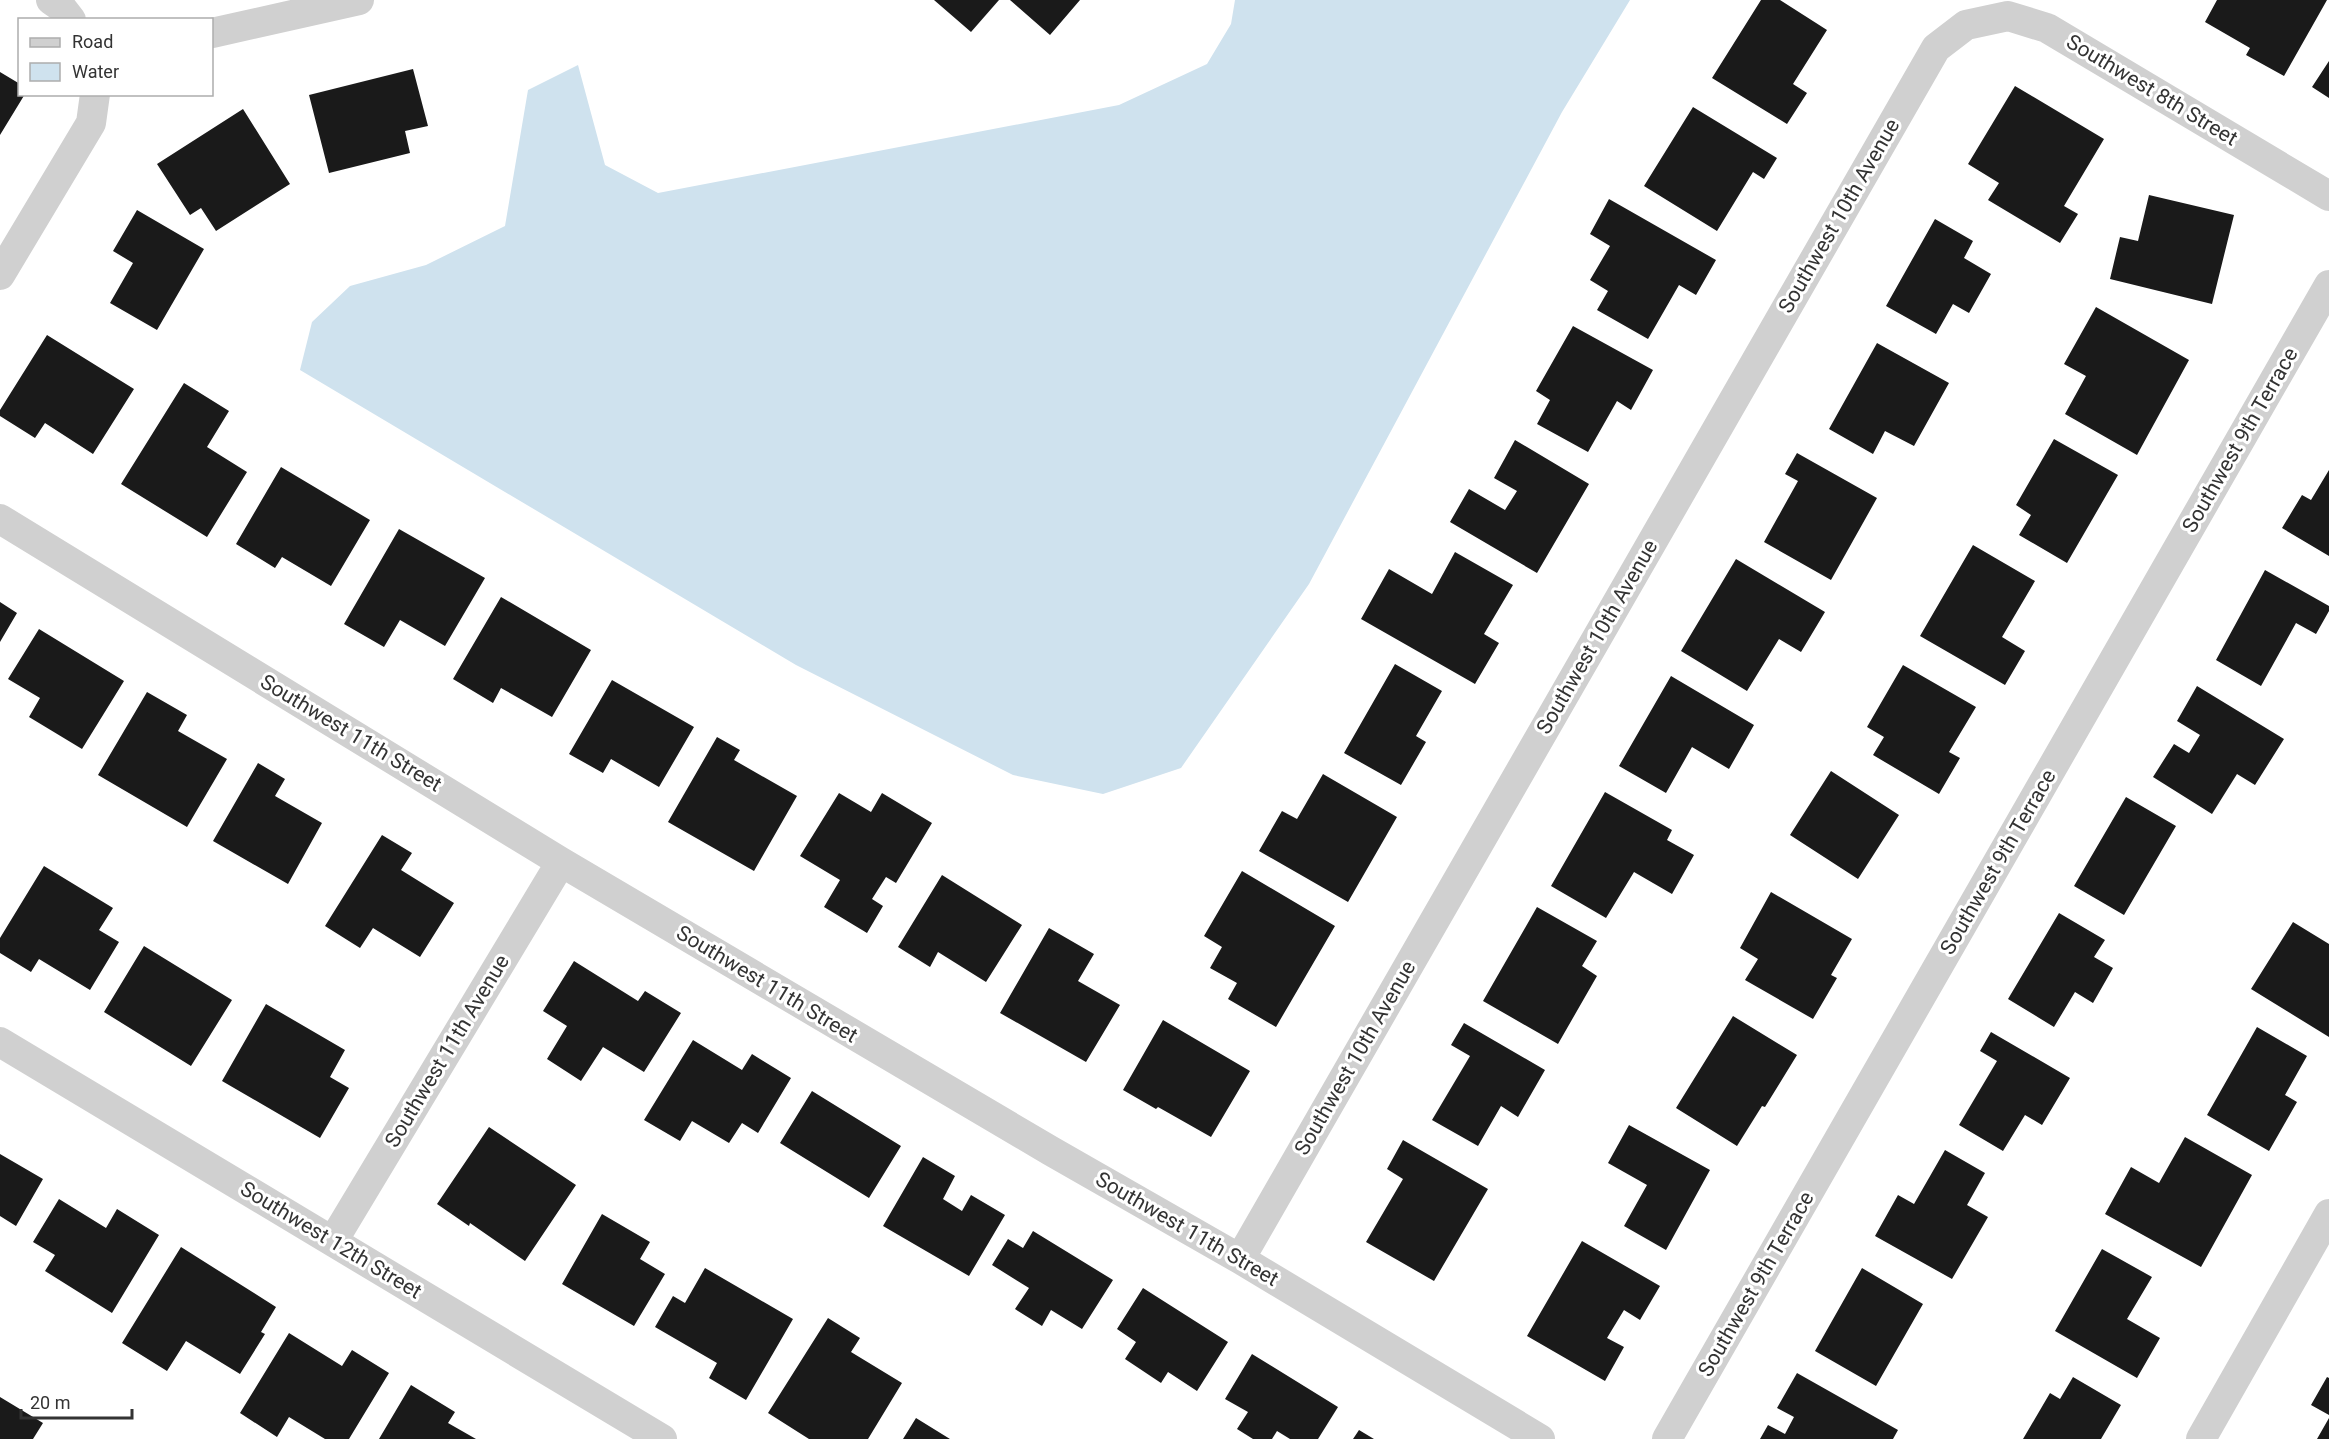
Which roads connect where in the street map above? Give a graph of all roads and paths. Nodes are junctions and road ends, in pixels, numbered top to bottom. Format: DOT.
graph roads {
  1 [pos="51,0"];
  2 [pos="358,0"];
  3 [pos="70,18"];
  4 [pos="1966,25"];
  5 [pos="213,33"];
  6 [pos="95,96"];
  7 [pos="2329,196"];
  8 [pos="0,274"];
  9 [pos="2329,285"];
  10 [pos="0,519"];
  11 [pos="561,862"];
  12 [pos="0,1042"];
  13 [pos="2329,1214"];
  14 [pos="333,1241"];
  15 [pos="1240,1259"];
  16 [pos="662,1439"];
  17 [pos="1540,1439"];
  18 [pos="1667,1439"];
  19 [pos="2201,1439"];
  1 -- 3 [label="street"];
  2 -- 5 [label="street"];
  4 -- 7 [label="street, Southwest 8th Street"];
  4 -- 15 [label="street, Southwest 10th Avenue"];
  6 -- 8 [label="street"];
  9 -- 18 [label="street, Southwest 9th Terrace"];
  10 -- 11 [label="street, Southwest 11th Street"];
  11 -- 14 [label="street, Southwest 11th Avenue"];
  11 -- 15 [label="street, Southwest 11th Street"];
  12 -- 14 [label="street, Southwest 12th Street"];
  13 -- 19 [label="street"];
  14 -- 16 [label="street, Southwest 12th Street"];
  15 -- 17 [label="street, Southwest 11th Street"];
}
